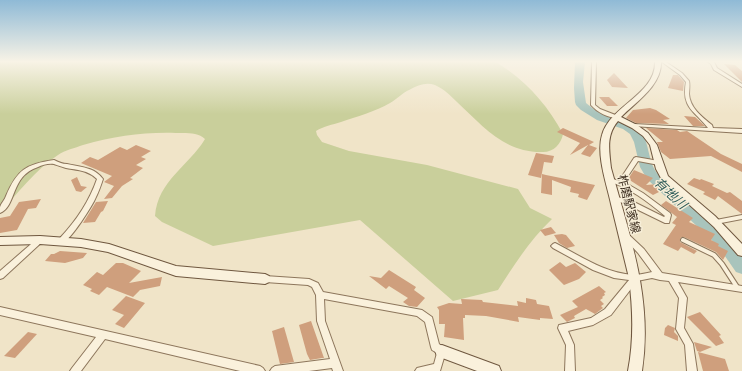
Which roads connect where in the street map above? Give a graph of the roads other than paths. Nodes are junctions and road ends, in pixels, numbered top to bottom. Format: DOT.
graph roads {
  1 [pos="594,79"];
  2 [pos="655,79"];
  3 [pos="686,79"];
  4 [pos="731,79"];
  5 [pos="742,86"];
  6 [pos="614,120"];
  7 [pos="634,125"];
  8 [pos="711,129"];
  9 [pos="742,131"];
  10 [pos="657,163"];
  11 [pos="616,181"];
  12 [pos="615,199"];
  13 [pos="0,211"];
  14 [pos="742,217"];
  15 [pos="716,222"];
  16 [pos="623,233"];
  17 [pos="40,240"];
  18 [pos="62,240"];
  19 [pos="683,240"];
  20 [pos="0,241"];
  21 [pos="555,246"];
  22 [pos="742,252"];
  23 [pos="0,276"];
  24 [pos="660,277"];
  25 [pos="635,278"];
  26 [pos="265,279"];
  27 [pos="672,279"];
  28 [pos="740,289"];
  29 [pos="320,295"];
  30 [pos="0,311"];
  31 [pos="103,334"];
  32 [pos="442,351"];
  33 [pos="337,367"];
  34 [pos="75,371"];
  35 [pos="260,371"];
  36 [pos="275,371"];
  37 [pos="420,371"];
  38 [pos="494,371"];
  39 [pos="570,371"];
  40 [pos="635,371"];
  41 [pos="692,371"];
  1 -- 6 [label="street"];
  2 -- 6 [label="main road, 柞磨駅家線"];
  3 -- 8 [label="street"];
  4 -- 5 [label="street"];
  6 -- 7 [label="main road"];
  6 -- 11 [label="main road, 柞磨駅家線"];
  7 -- 8 [label="street"];
  7 -- 10 [label="main road"];
  8 -- 9 [label="street"];
  10 -- 11 [label="street"];
  10 -- 15 [label="main road"];
  11 -- 12 [label="main road, 柞磨駅家線"];
  11 -- 12 [label="street"];
  12 -- 16 [label="main road, 柞磨駅家線"];
  13 -- 18 [label="street"];
  14 -- 15 [label="street"];
  15 -- 22 [label="main road"];
  16 -- 24 [label="street"];
  16 -- 25 [label="main road, 柞磨駅家線"];
  17 -- 18 [label="main road"];
  17 -- 20 [label="main road"];
  17 -- 23 [label="street"];
  18 -- 26 [label="main road"];
  19 -- 28 [label="lane"];
  21 -- 25 [label="street"];
  24 -- 25 [label="street"];
  24 -- 27 [label="street"];
  25 -- 39 [label="street"];
  25 -- 40 [label="main road, 柞磨駅家線"];
  26 -- 29 [label="street"];
  27 -- 28 [label="street"];
  27 -- 41 [label="street"];
  29 -- 32 [label="street"];
  29 -- 33 [label="street"];
  30 -- 31 [label="street"];
  31 -- 34 [label="street"];
  31 -- 35 [label="street"];
  32 -- 37 [label="street"];
  32 -- 38 [label="main road"];
  33 -- 36 [label="street"];
}
